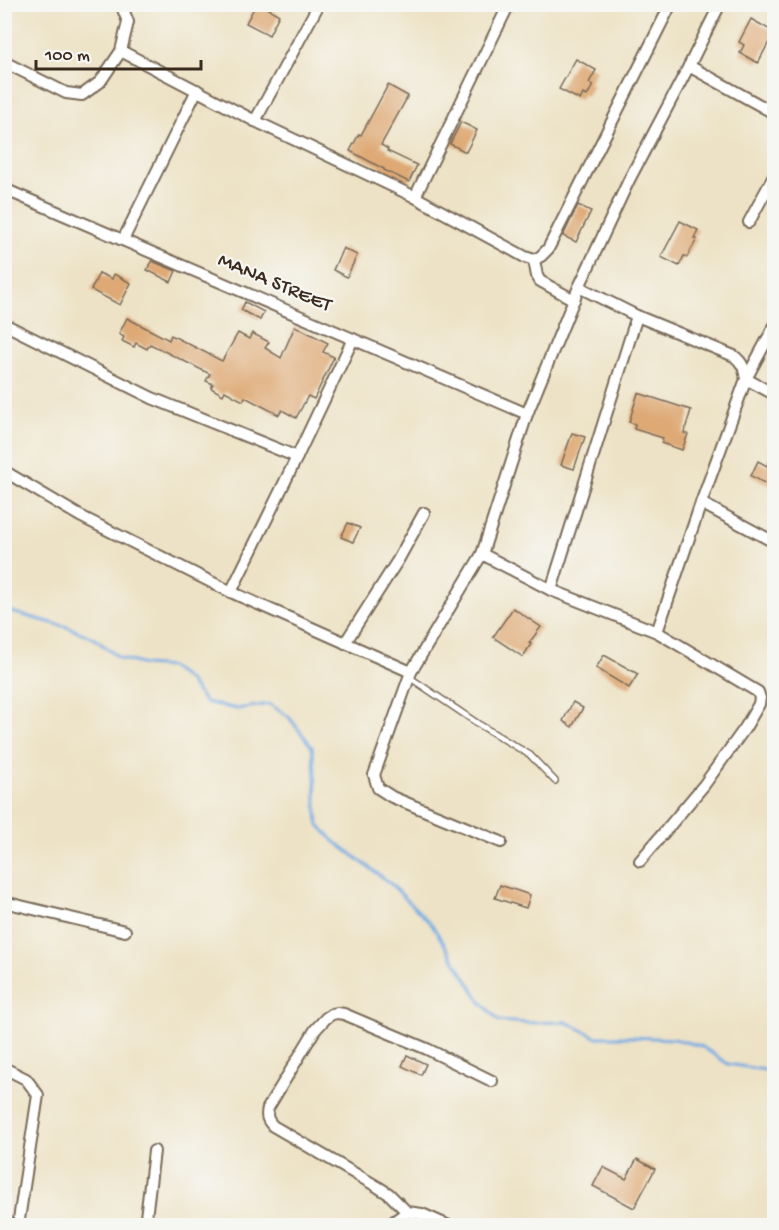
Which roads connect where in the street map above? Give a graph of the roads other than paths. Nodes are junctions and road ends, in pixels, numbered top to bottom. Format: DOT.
graph roads {
  1 [pos="121,4"];
  2 [pos="319,4"];
  3 [pos="509,4"];
  4 [pos="671,4"];
  5 [pos="720,4"];
  6 [pos="121,51"];
  7 [pos="4,62"];
  8 [pos="689,66"];
  9 [pos="197,90"];
  10 [pos="774,113"];
  11 [pos="255,120"];
  12 [pos="774,176"];
  13 [pos="4,189"];
  14 [pos="415,197"];
  15 [pos="749,222"];
  16 [pos="123,240"];
  17 [pos="534,260"];
  18 [pos="579,287"];
  19 [pos="574,300"];
  20 [pos="637,316"];
  21 [pos="4,324"];
  22 [pos="774,327"];
  23 [pos="353,339"];
  24 [pos="746,379"];
  25 [pos="774,394"];
  26 [pos="527,414"];
  27 [pos="297,457"];
  28 [pos="4,471"];
  29 [pos="701,503"];
  30 [pos="424,513"];
  31 [pos="774,542"];
  32 [pos="482,555"];
  33 [pos="551,590"];
  34 [pos="231,592"];
  35 [pos="657,632"];
  36 [pos="345,643"];
  37 [pos="410,674"];
  38 [pos="555,781"];
  39 [pos="501,842"];
  40 [pos="640,861"];
  41 [pos="4,902"];
  42 [pos="125,931"];
  43 [pos="4,1068"];
  44 [pos="492,1081"];
  45 [pos="154,1151"];
  46 [pos="406,1212"];
  47 [pos="18,1226"];
  48 [pos="145,1226"];
  49 [pos="391,1226"];
  50 [pos="449,1226"];
  1 -- 6 [label="street"];
  2 -- 11 [label="street"];
  3 -- 14 [label="street"];
  4 -- 17 [label="street"];
  5 -- 8 [label="street"];
  6 -- 7 [label="street"];
  6 -- 9 [label="street"];
  8 -- 10 [label="street"];
  8 -- 18 [label="street"];
  9 -- 11 [label="street"];
  9 -- 16 [label="street"];
  11 -- 14 [label="street"];
  12 -- 15 [label="street"];
  13 -- 16 [label="street, MANA STREET"];
  14 -- 17 [label="street"];
  16 -- 23 [label="street, MANA STREET"];
  17 -- 19 [label="street"];
  18 -- 19 [label="street"];
  18 -- 20 [label="street"];
  19 -- 26 [label="street"];
  20 -- 24 [label="street"];
  20 -- 33 [label="street"];
  21 -- 27 [label="street"];
  22 -- 24 [label="street"];
  23 -- 26 [label="street, MANA STREET"];
  23 -- 27 [label="street"];
  24 -- 25 [label="street"];
  24 -- 29 [label="street"];
  26 -- 32 [label="street"];
  27 -- 34 [label="street"];
  28 -- 34 [label="street"];
  29 -- 31 [label="street"];
  29 -- 35 [label="street"];
  30 -- 36 [label="street"];
  32 -- 33 [label="street"];
  32 -- 37 [label="street"];
  33 -- 35 [label="street"];
  34 -- 36 [label="street"];
  35 -- 40 [label="street"];
  36 -- 37 [label="street"];
  37 -- 38 [label="lane"];
  37 -- 39 [label="street"];
  41 -- 42 [label="street"];
  43 -- 47 [label="street"];
  44 -- 46 [label="street"];
  45 -- 48 [label="street"];
  46 -- 49 [label="street"];
  46 -- 50 [label="street"];
}
